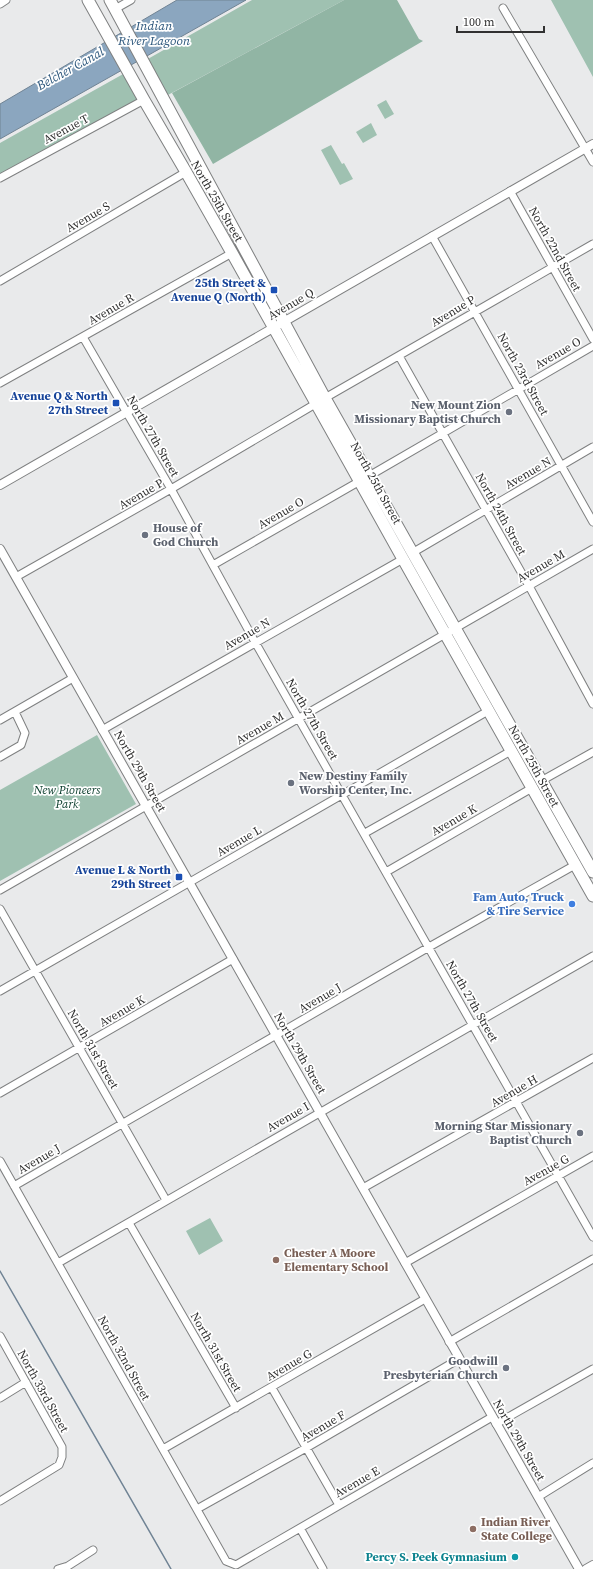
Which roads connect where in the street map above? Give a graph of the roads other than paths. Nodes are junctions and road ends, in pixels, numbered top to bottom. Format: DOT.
graph roads {
  1 [pos="6,0"];
  2 [pos="88,0"];
  3 [pos="131,0"];
  4 [pos="0,4"];
  5 [pos="113,4"];
  6 [pos="503,8"];
  7 [pos="144,100"];
  8 [pos="170,110"];
  9 [pos="593,144"];
  10 [pos="585,149"];
  11 [pos="593,162"];
  12 [pos="186,172"];
  13 [pos="0,178"];
  14 [pos="510,191"];
  15 [pos="432,236"];
  16 [pos="593,244"];
  17 [pos="232,253"];
  18 [pos="552,266"];
  19 [pos="0,281"];
  20 [pos="475,311"];
  21 [pos="284,322"];
  22 [pos="274,328"];
  23 [pos="83,337"];
  24 [pos="593,339"];
  25 [pos="593,346"];
  26 [pos="399,356"];
  27 [pos="0,383"];
  28 [pos="519,389"];
  29 [pos="321,401"];
  30 [pos="127,413"];
  31 [pos="443,433"];
  32 [pos="593,447"];
  33 [pos="562,466"];
  34 [pos="364,478"];
  35 [pos="0,485"];
  36 [pos="171,489"];
  37 [pos="486,510"];
  38 [pos="593,522"];
  39 [pos="593,549"];
  40 [pos="0,550"];
  41 [pos="412,553"];
  42 [pos="403,559"];
  43 [pos="212,565"];
  44 [pos="16,577"];
  45 [pos="529,586"];
  46 [pos="450,631"];
  47 [pos="255,642"];
  48 [pos="73,678"];
  49 [pos="593,704"];
  50 [pos="488,711"];
  51 [pos="15,712"];
  52 [pos="299,718"];
  53 [pos="0,720"];
  54 [pos="495,723"];
  55 [pos="102,730"];
  56 [pos="511,751"];
  57 [pos="593,752"];
  58 [pos="0,757"];
  59 [pos="536,785"];
  60 [pos="342,794"];
  61 [pos="146,806"];
  62 [pos="364,834"];
  63 [pos="575,865"];
  64 [pos="386,872"];
  65 [pos="593,872"];
  66 [pos="189,882"];
  67 [pos="0,890"];
  68 [pos="593,896"];
  69 [pos="0,909"];
  70 [pos="429,947"];
  71 [pos="593,956"];
  72 [pos="233,959"];
  73 [pos="36,970"];
  74 [pos="0,991"];
  75 [pos="473,1025"];
  76 [pos="277,1036"];
  77 [pos="80,1048"];
  78 [pos="593,1058"];
  79 [pos="0,1093"];
  80 [pos="517,1102"];
  81 [pos="320,1112"];
  82 [pos="123,1124"];
  83 [pos="593,1156"];
  84 [pos="0,1161"];
  85 [pos="558,1176"];
  86 [pos="14,1186"];
  87 [pos="363,1188"];
  88 [pos="166,1200"];
  89 [pos="129,1223"];
  90 [pos="593,1237"];
  91 [pos="593,1259"];
  92 [pos="58,1263"];
  93 [pos="405,1263"];
  94 [pos="425,1299"];
  95 [pos="0,1336"];
  96 [pos="449,1342"];
  97 [pos="459,1359"];
  98 [pos="593,1369"];
  99 [pos="26,1382"];
  100 [pos="272,1388"];
  101 [pos="0,1398"];
  102 [pos="236,1408"];
  103 [pos="494,1421"];
  104 [pos="306,1448"];
  105 [pos="163,1449"];
  106 [pos="593,1463"];
  107 [pos="538,1498"];
  108 [pos="0,1501"];
  109 [pos="339,1505"];
  110 [pos="197,1509"];
  111 [pos="300,1528"];
  112 [pos="93,1550"];
  113 [pos="232,1564"];
  114 [pos="593,1565"];
  115 [pos="58,1569"];
  116 [pos="324,1569"];
  117 [pos="579,1569"];
  118 [pos="586,1569"];
  1 -- 4 [label="street"];
  2 -- 7 [label="main road, North 25th Street"];
  3 -- 5 [label="street"];
  5 -- 8 [label="main road, North 25th Street"];
  6 -- 10 [label="street"];
  7 -- 8 [label="main road"];
  7 -- 12 [label="main road, North 25th Street"];
  7 -- 13 [label="street, Avenue T"];
  8 -- 21 [label="main road, North 25th Street"];
  9 -- 10 [label="street, Avenue Q"];
  10 -- 11 [label="street"];
  10 -- 14 [label="street, Avenue Q"];
  12 -- 17 [label="main road, North 25th Street"];
  12 -- 19 [label="street, Avenue S"];
  14 -- 15 [label="street, Avenue Q"];
  14 -- 18 [label="street, North 22nd Street"];
  15 -- 20 [label="street, North 23rd Street"];
  15 -- 21 [label="street, Avenue Q"];
  16 -- 18 [label="street, Avenue P"];
  17 -- 22 [label="main road, North 25th Street"];
  17 -- 23 [label="street, Avenue R"];
  18 -- 20 [label="street, Avenue P"];
  18 -- 24 [label="street, North 22nd Street"];
  20 -- 26 [label="street, Avenue P"];
  20 -- 28 [label="street, North 23rd Street"];
  21 -- 22 [label="street, Avenue Q"];
  21 -- 29 [label="main road, North 25th Street"];
  22 -- 29 [label="main road, North 25th Street"];
  22 -- 30 [label="street, Avenue Q"];
  23 -- 27 [label="street, Avenue R"];
  23 -- 30 [label="street, North 27th Street"];
  25 -- 28 [label="street, Avenue O"];
  26 -- 29 [label="street, Avenue P"];
  26 -- 31 [label="street, North 24th Street"];
  28 -- 31 [label="street, Avenue O"];
  28 -- 33 [label="street, North 23rd Street"];
  29 -- 34 [label="main road, North 25th Street"];
  29 -- 34 [label="main road, North 25th Street"];
  29 -- 36 [label="street, Avenue P"];
  30 -- 35 [label="street, Avenue Q"];
  30 -- 36 [label="street, North 27th Street"];
  31 -- 34 [label="street, Avenue O"];
  31 -- 37 [label="street, North 24th Street"];
  32 -- 33 [label="street, Avenue N"];
  33 -- 37 [label="street, Avenue N"];
  33 -- 38 [label="street, North 23rd Street"];
  34 -- 41 [label="main road, North 25th Street"];
  34 -- 42 [label="main road, North 25th Street"];
  34 -- 43 [label="street, Avenue O"];
  36 -- 43 [label="street, North 27th Street"];
  36 -- 44 [label="street, Avenue P"];
  37 -- 41 [label="street, Avenue N"];
  37 -- 45 [label="street, North 24th Street"];
  39 -- 45 [label="street, Avenue M"];
  40 -- 44 [label="street, North 29th Street"];
  41 -- 46 [label="main road, North 25th Street"];
  42 -- 46 [label="main road, North 25th Street"];
  42 -- 47 [label="street, Avenue N"];
  43 -- 47 [label="street, North 27th Street"];
  44 -- 48 [label="street, North 29th Street"];
  45 -- 46 [label="street, Avenue M"];
  45 -- 49 [label="street, North 24th Street"];
  46 -- 50 [label="main road, North 25th Street"];
  46 -- 52 [label="street, Avenue M"];
  46 -- 59 [label="main road, North 25th Street"];
  47 -- 52 [label="street, North 27th Street"];
  47 -- 55 [label="street, Avenue N"];
  48 -- 51 [label="street"];
  48 -- 55 [label="street, North 29th Street"];
  50 -- 54 [label="main road, North 25th Street"];
  50 -- 60 [label="street, Avenue L"];
  51 -- 53 [label="street"];
  51 -- 58 [label="street"];
  52 -- 60 [label="street, North 27th Street"];
  52 -- 61 [label="street, Avenue M"];
  54 -- 56 [label="main road, North 25th Street"];
  54 -- 59 [label="main road"];
  55 -- 61 [label="street, North 29th Street"];
  56 -- 59 [label="main road, North 25th Street"];
  56 -- 62 [label="street"];
  57 -- 59 [label="street, Avenue K"];
  59 -- 63 [label="main road, North 25th Street"];
  59 -- 64 [label="street, Avenue K"];
  59 -- 65 [label="main road, North 25th Street"];
  60 -- 62 [label="street, North 27th Street"];
  60 -- 66 [label="street, Avenue L"];
  61 -- 66 [label="street, North 29th Street"];
  61 -- 67 [label="street, Avenue M"];
  62 -- 64 [label="street, North 27th Street"];
  63 -- 68 [label="main road, North 25th Street"];
  63 -- 70 [label="street, Avenue J"];
  64 -- 70 [label="street, North 27th Street"];
  66 -- 72 [label="street, North 29th Street"];
  66 -- 73 [label="street, Avenue L"];
  69 -- 73 [label="street, North 31st Street"];
  70 -- 75 [label="street, North 27th Street"];
  70 -- 76 [label="street, Avenue J"];
  71 -- 75 [label="street, Avenue I"];
  72 -- 76 [label="street, North 29th Street"];
  72 -- 77 [label="street, Avenue K"];
  73 -- 74 [label="street, Avenue L"];
  73 -- 77 [label="street, North 31st Street"];
  75 -- 80 [label="street, North 27th Street"];
  75 -- 81 [label="street, Avenue I"];
  76 -- 81 [label="street, North 29th Street"];
  76 -- 82 [label="street, Avenue J"];
  77 -- 79 [label="street, Avenue K"];
  77 -- 82 [label="street, North 31st Street"];
  78 -- 80 [label="street, Avenue H"];
  80 -- 85 [label="street, North 27th Street"];
  80 -- 87 [label="street, Avenue H"];
  81 -- 87 [label="street, North 29th Street"];
  81 -- 88 [label="street, Avenue I"];
  82 -- 86 [label="street, Avenue J"];
  82 -- 88 [label="street, North 31st Street"];
  83 -- 85 [label="street, Avenue G"];
  84 -- 86 [label="street, North 32nd Street"];
  85 -- 90 [label="street, North 27th Street"];
  85 -- 93 [label="street, Avenue G"];
  86 -- 92 [label="street, North 32nd Street"];
  87 -- 93 [label="street, North 29th Street"];
  88 -- 89 [label="street, Avenue I"];
  89 -- 92 [label="street, Avenue I"];
  89 -- 102 [label="street, North 31st Street"];
  91 -- 96 [label="street"];
  92 -- 105 [label="street, North 32nd Street"];
  93 -- 94 [label="street, North 29th Street"];
  94 -- 96 [label="street, North 29th Street"];
  94 -- 100 [label="street, Avenue G"];
  95 -- 99 [label="street, North 33rd Street"];
  96 -- 97 [label="street, North 29th Street"];
  97 -- 103 [label="street, North 29th Street"];
  97 -- 104 [label="street, Avenue F"];
  98 -- 103 [label="street, Avenue E"];
  99 -- 101 [label="street"];
  99 -- 108 [label="street, North 33rd Street"];
  100 -- 102 [label="street, Avenue G"];
  100 -- 104 [label="street"];
  102 -- 105 [label="street, Avenue G"];
  103 -- 107 [label="street, North 29th Street"];
  103 -- 109 [label="street, Avenue E"];
  104 -- 109 [label="street"];
  104 -- 110 [label="street, Avenue F"];
  105 -- 110 [label="street, North 32nd Street"];
  106 -- 107 [label="street"];
  107 -- 117 [label="street, North 29th Street"];
  109 -- 111 [label="street, Avenue E"];
  110 -- 113 [label="street, North 32nd Street"];
  111 -- 113 [label="street, Avenue E"];
  111 -- 116 [label="street"];
  112 -- 115 [label="street"];
  114 -- 118 [label="street"];
}
